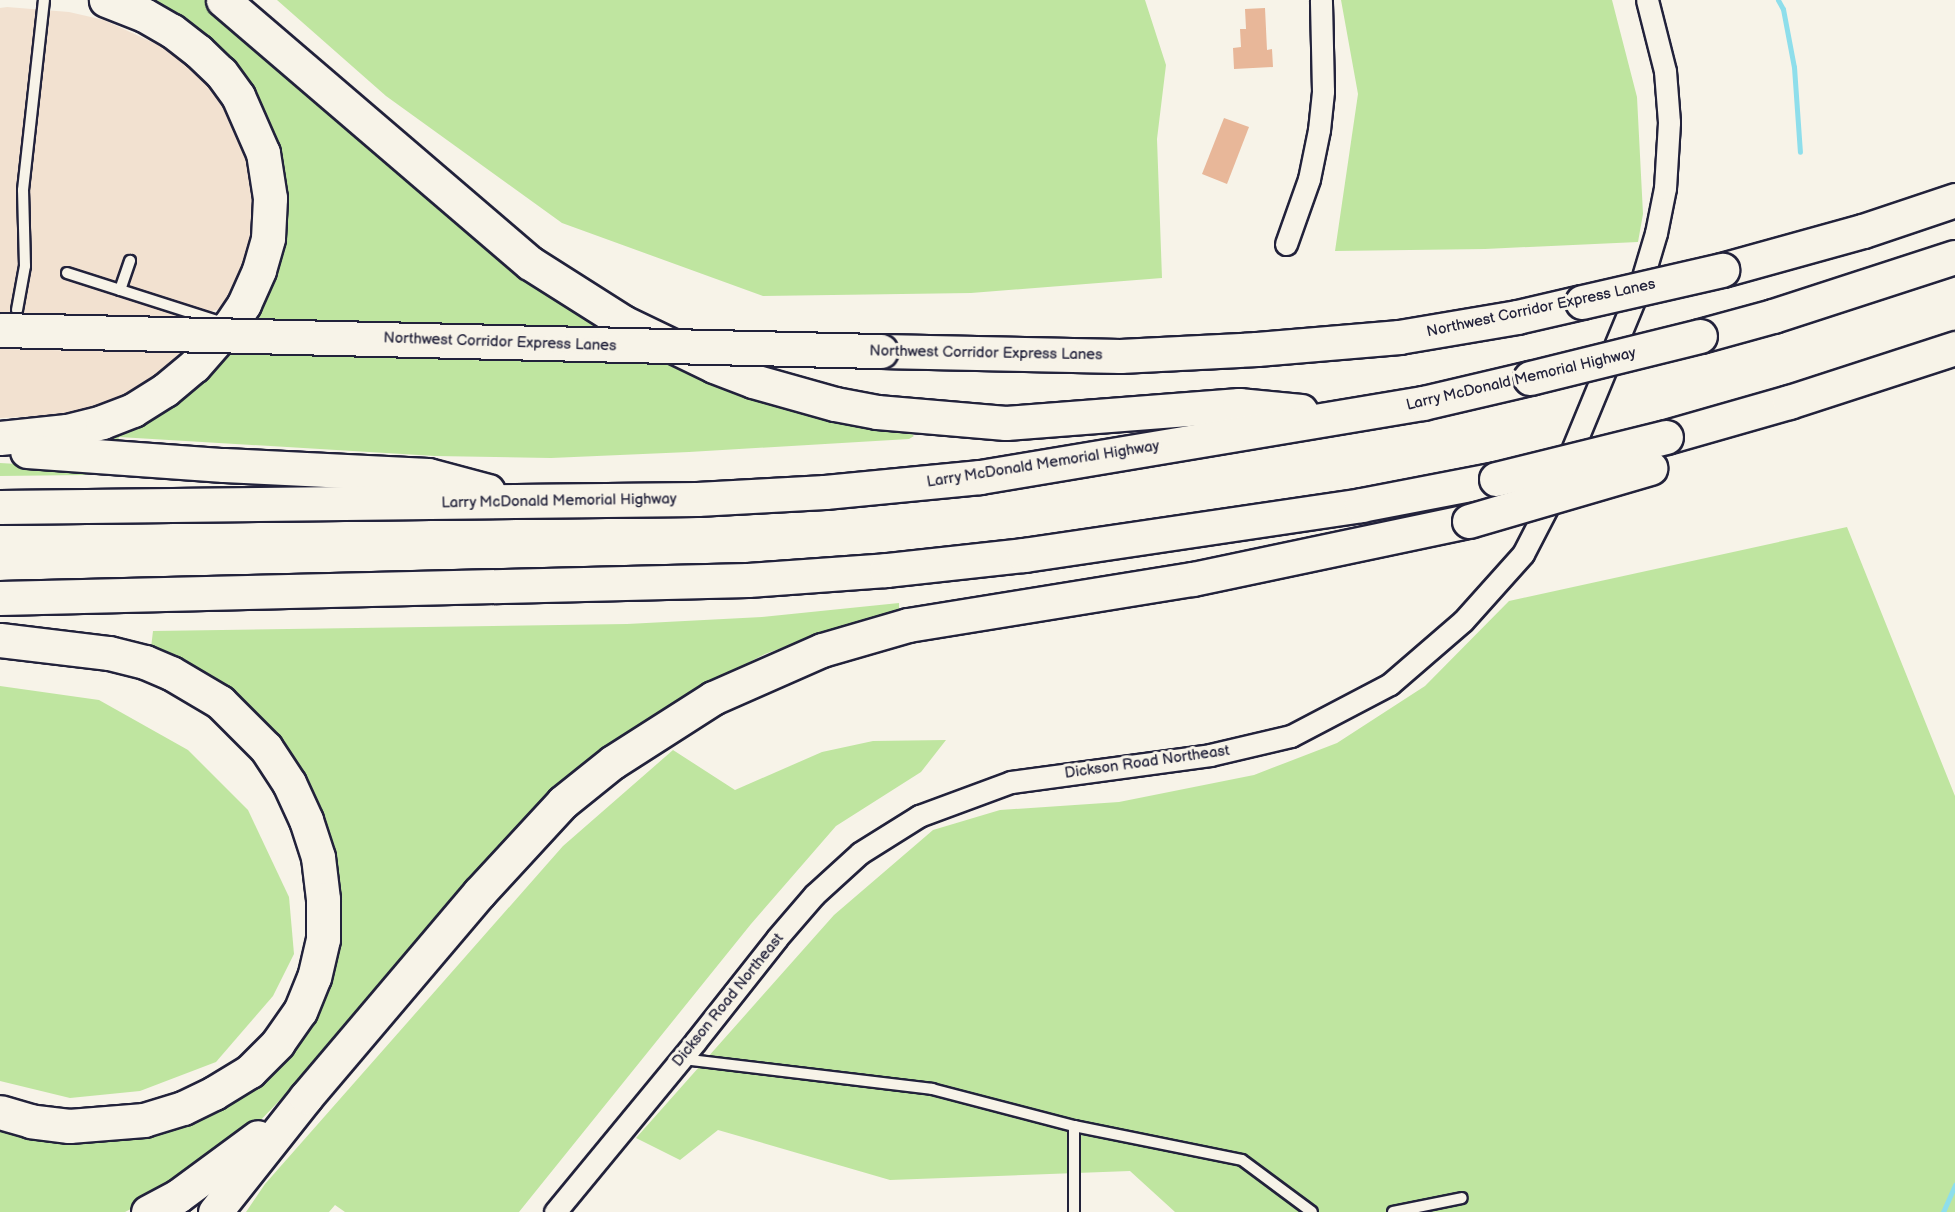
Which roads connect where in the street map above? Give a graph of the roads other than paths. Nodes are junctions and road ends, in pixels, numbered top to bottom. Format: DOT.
graph roads {
  1 [pos="44,0"];
  2 [pos="106,0"];
  3 [pos="223,0"];
  4 [pos="1321,0"];
  5 [pos="1647,0"];
  6 [pos="1955,200"];
  7 [pos="1286,244"];
  8 [pos="1955,257"];
  9 [pos="130,261"];
  10 [pos="67,273"];
  11 [pos="120,290"];
  12 [pos="8,320"];
  13 [pos="230,325"];
  14 [pos="1955,348"];
  15 [pos="1750,413"];
  16 [pos="1344,416"];
  17 [pos="0,438"];
  18 [pos="0,449"];
  19 [pos="525,501"];
  20 [pos="0,507"];
  21 [pos="0,598"];
  22 [pos="0,640"];
  23 [pos="682,1059"];
  24 [pos="306,1097"];
  25 [pos="0,1112"];
  26 [pos="1074,1126"];
  27 [pos="1462,1198"];
  28 [pos="148,1212"];
  29 [pos="215,1212"];
  30 [pos="555,1212"];
  31 [pos="1074,1212"];
  32 [pos="1312,1212"];
  33 [pos="1393,1212"];
  1 -- 12 [label="lane"];
  2 -- 13 [label="highway"];
  3 -- 16 [label="highway"];
  4 -- 7 [label="street"];
  5 -- 23 [label="street, Dickson Road Northeast"];
  6 -- 12 [label="highway, Northwest Corridor Express Lanes, bridge"];
  8 -- 16 [label="highway, Larry McDonald Memorial Highway, bridge"];
  9 -- 11 [label="lane"];
  10 -- 11 [label="lane"];
  11 -- 13 [label="lane"];
  13 -- 17 [label="highway"];
  14 -- 15 [label="highway"];
  15 -- 21 [label="highway, bridge"];
  15 -- 24 [label="highway, bridge"];
  16 -- 19 [label="highway, Larry McDonald Memorial Highway"];
  18 -- 19 [label="highway"];
  19 -- 20 [label="highway, Larry McDonald Memorial Highway"];
  22 -- 25 [label="highway"];
  23 -- 26 [label="lane"];
  23 -- 30 [label="street, Dickson Road Northeast"];
  24 -- 28 [label="highway"];
  24 -- 29 [label="highway"];
  26 -- 31 [label="lane"];
  26 -- 32 [label="lane"];
  27 -- 33 [label="lane"];
}
